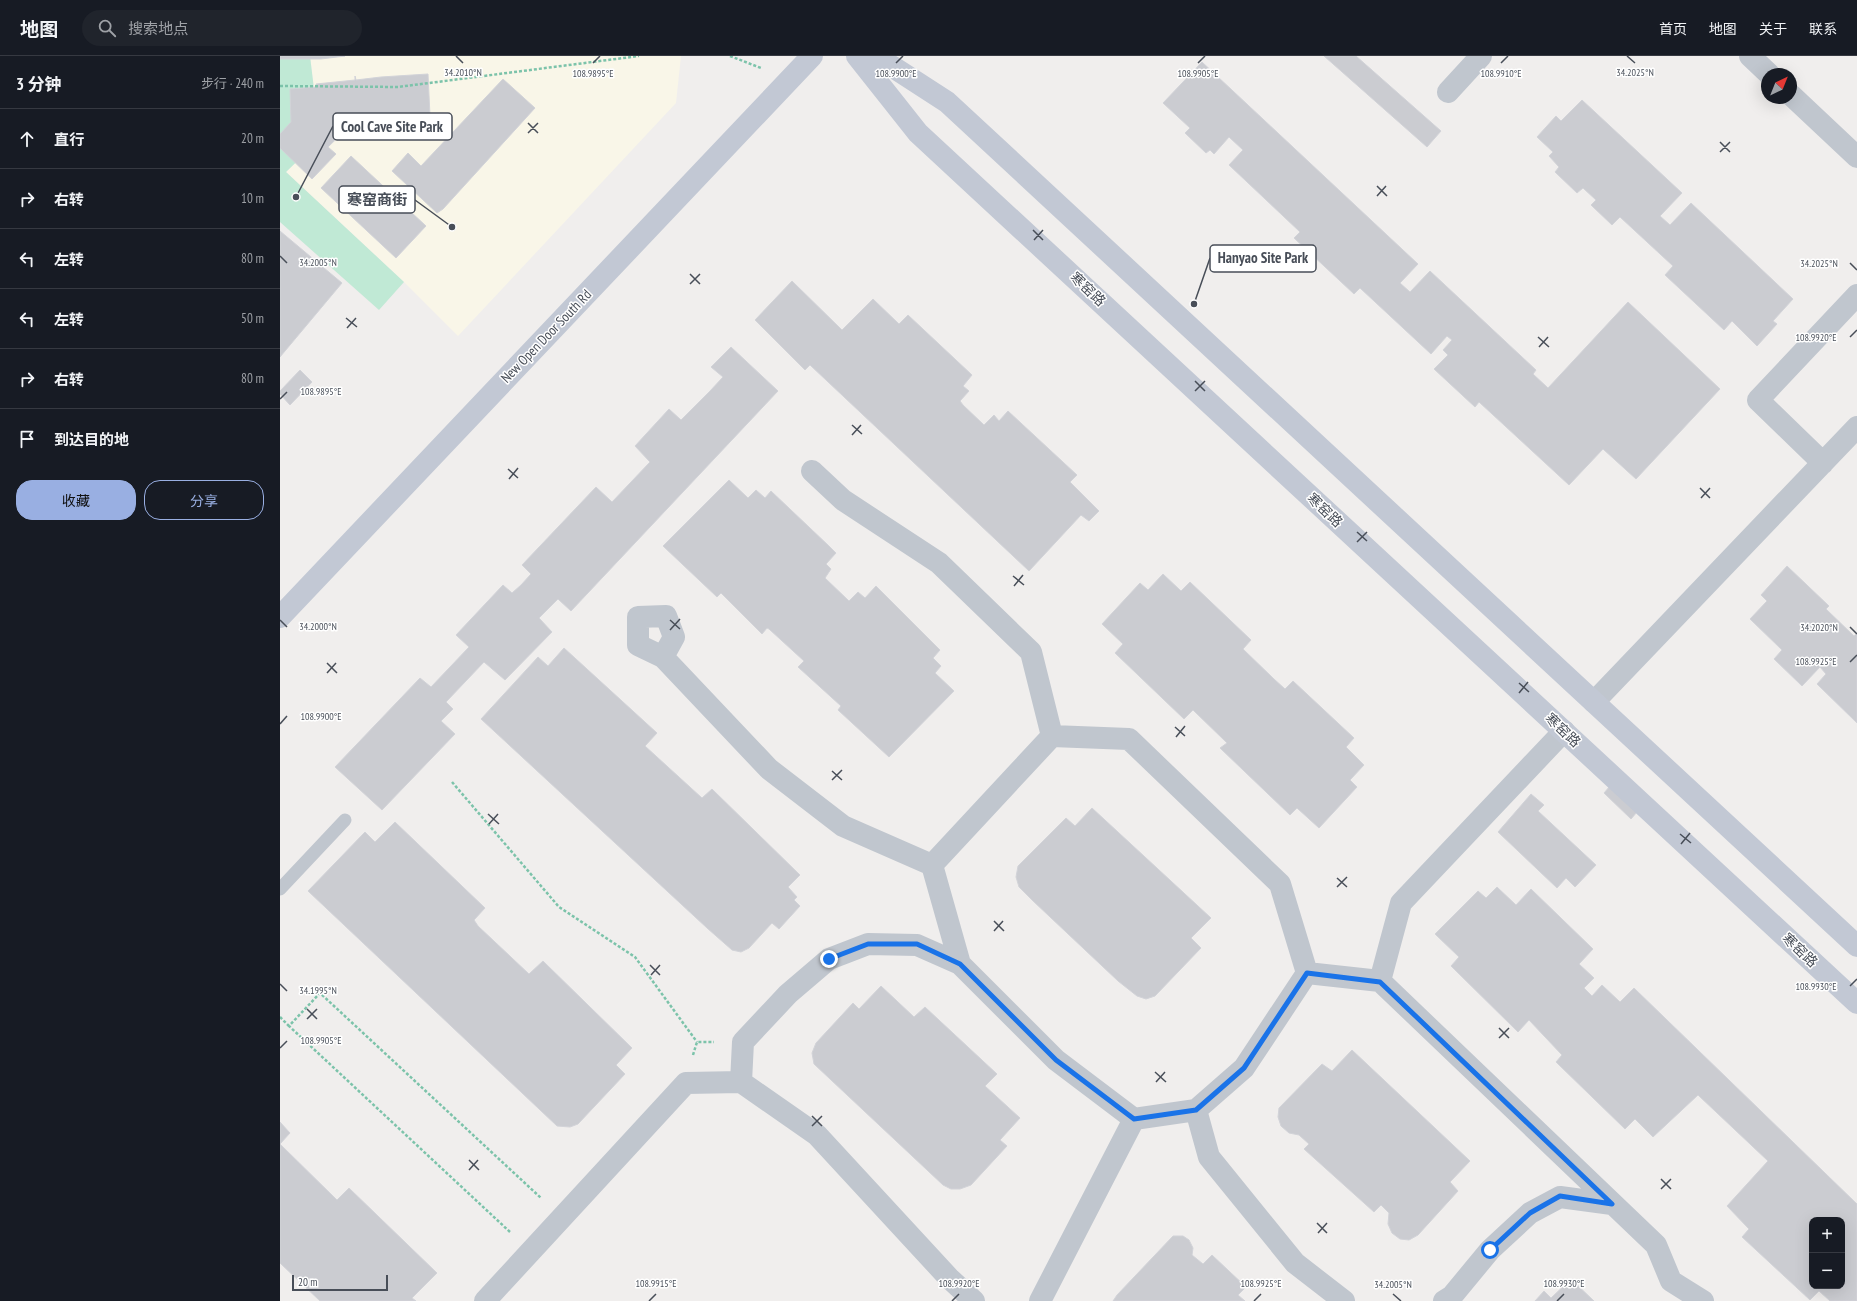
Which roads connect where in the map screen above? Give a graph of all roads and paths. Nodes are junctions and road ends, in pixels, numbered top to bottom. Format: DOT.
graph roads {
  1 [pos="639,56"];
  2 [pos="812,56"];
  3 [pos="857,56"];
  4 [pos="876,56"];
  5 [pos="1481,56"];
  6 [pos="1750,56"];
  7 [pos="1763,68"];
  8 [pos="280,86"];
  9 [pos="1448,92"];
  10 [pos="1797,101"];
  11 [pos="1857,157"];
  12 [pos="1857,295"];
  13 [pos="1857,427"];
  14 [pos="1823,463"];
  15 [pos="812,471"];
  16 [pos="280,617"];
  17 [pos="663,657"];
  18 [pos="1594,702"];
  19 [pos="1564,730"];
  20 [pos="1052,736"];
  21 [pos="452,782"];
  22 [pos="345,820"];
  23 [pos="932,865"];
  24 [pos="280,889"];
  25 [pos="1857,946"];
  26 [pos="960,964"];
  27 [pos="1307,973"];
  28 [pos="1380,982"];
  29 [pos="1857,1003"];
  30 [pos="280,1017"];
  31 [pos="289,1026"];
  32 [pos="697,1042"];
  33 [pos="743,1042"];
  34 [pos="741,1082"];
  35 [pos="686,1083"];
  36 [pos="1196,1110"];
  37 [pos="1134,1119"];
  38 [pos="1612,1204"];
  39 [pos="562,1217"];
  40 [pos="530,1252"];
  41 [pos="485,1301"];
  42 [pos="974,1301"];
  43 [pos="1040,1301"];
  44 [pos="1344,1301"];
  45 [pos="1444,1301"];
  46 [pos="1703,1301"];
  1 -- 8 [label="path"];
  2 -- 16 [label="street, New Open Door South Rd"];
  3 -- 19 [label="street, 寒窑路"];
  4 -- 18 [label="street"];
  5 -- 9 [label="street"];
  6 -- 7 [label="street"];
  10 -- 11 [label="street"];
  12 -- 14 [label="street"];
  13 -- 14 [label="street"];
  14 -- 18 [label="street"];
  15 -- 20 [label="street"];
  17 -- 23 [label="street"];
  18 -- 25 [label="street"];
  19 -- 28 [label="street"];
  19 -- 29 [label="street, 寒窑路"];
  20 -- 23 [label="street"];
  20 -- 27 [label="street"];
  21 -- 32 [label="path"];
  22 -- 24 [label="lane"];
  23 -- 26 [label="street"];
  26 -- 33 [label="street"];
  26 -- 37 [label="street"];
  27 -- 28 [label="street"];
  27 -- 36 [label="street"];
  28 -- 38 [label="street"];
  30 -- 31 [label="path"];
  31 -- 39 [label="path"];
  31 -- 40 [label="path"];
  32 -- 33 [label="path"];
  32 -- 35 [label="path"];
  33 -- 34 [label="street"];
  34 -- 35 [label="street"];
  34 -- 42 [label="street"];
  35 -- 39 [label="street"];
  36 -- 37 [label="street"];
  36 -- 44 [label="street"];
  37 -- 43 [label="street"];
  38 -- 45 [label="street"];
  38 -- 46 [label="street"];
  39 -- 40 [label="street"];
  40 -- 41 [label="street"];
}
